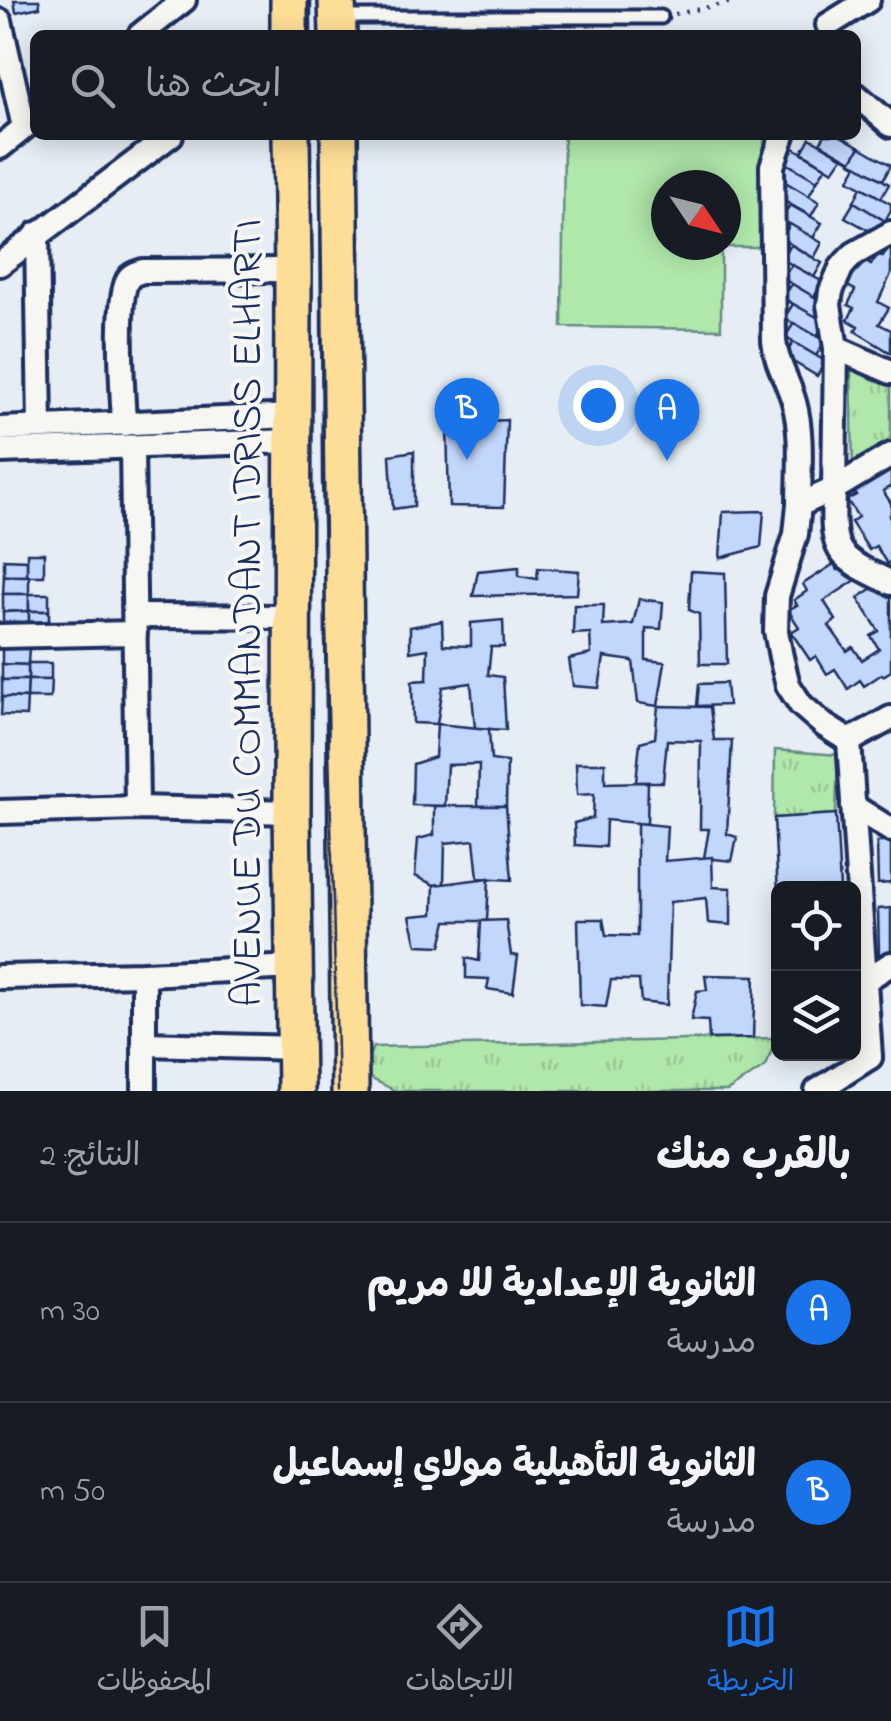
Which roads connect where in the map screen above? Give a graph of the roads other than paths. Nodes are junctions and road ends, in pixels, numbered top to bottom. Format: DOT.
graph roads {
  1 [pos="184,0"];
  2 [pos="289,0"];
  3 [pos="827,0"];
  4 [pos="868,0"];
  5 [pos="338,17"];
  6 [pos="661,17"];
  7 [pos="0,21"];
  8 [pos="146,30"];
  9 [pos="289,30"];
  10 [pos="828,30"];
  11 [pos="861,99"];
  12 [pos="30,123"];
  13 [pos="891,125"];
  14 [pos="164,140"];
  15 [pos="291,140"];
  16 [pos="339,140"];
  17 [pos="781,140"];
  18 [pos="0,147"];
  19 [pos="891,233"];
  20 [pos="37,234"];
  21 [pos="0,264"];
  22 [pos="293,270"];
  23 [pos="836,348"];
  24 [pos="891,372"];
  25 [pos="791,394"];
  26 [pos="835,394"];
  27 [pos="124,424"];
  28 [pos="40,427"];
  29 [pos="0,429"];
  30 [pos="292,429"];
  31 [pos="132,447"];
  32 [pos="0,451"];
  33 [pos="891,454"];
  34 [pos="834,489"];
  35 [pos="799,505"];
  36 [pos="891,582"];
  37 [pos="294,617"];
  38 [pos="135,624"];
  39 [pos="0,636"];
  40 [pos="891,718"];
  41 [pos="849,741"];
  42 [pos="853,806"];
  43 [pos="138,808"];
  44 [pos="0,812"];
  45 [pos="292,812"];
  46 [pos="891,830"];
  47 [pos="891,964"];
  48 [pos="295,967"];
  49 [pos="144,974"];
  50 [pos="0,976"];
  51 [pos="864,981"];
  52 [pos="144,1044"];
  53 [pos="296,1048"];
  54 [pos="881,1063"];
  55 [pos="352,1090"];
  56 [pos="144,1091"];
  57 [pos="296,1091"];
  58 [pos="817,1091"];
  1 -- 8 [label="street"];
  2 -- 9 [label="main road"];
  3 -- 10 [label="street"];
  4 -- 10 [label="street"];
  5 -- 6 [label="lane"];
  7 -- 12 [label="street"];
  11 -- 13 [label="street"];
  12 -- 18 [label="street"];
  14 -- 20 [label="street"];
  15 -- 22 [label="main road, AVENUE DU COMMANDANT IDRISS ELHARTI"];
  16 -- 55 [label="main road"];
  17 -- 25 [label="street"];
  19 -- 23 [label="street"];
  20 -- 21 [label="street"];
  20 -- 28 [label="street"];
  22 -- 27 [label="street"];
  22 -- 30 [label="main road, AVENUE DU COMMANDANT IDRISS ELHARTI"];
  23 -- 24 [label="street"];
  23 -- 26 [label="street"];
  25 -- 26 [label="street"];
  25 -- 35 [label="street"];
  26 -- 34 [label="street"];
  27 -- 28 [label="street"];
  27 -- 30 [label="street"];
  28 -- 29 [label="street"];
  30 -- 31 [label="street"];
  30 -- 37 [label="main road, AVENUE DU COMMANDANT IDRISS ELHARTI"];
  31 -- 32 [label="street"];
  31 -- 38 [label="street"];
  33 -- 34 [label="street"];
  34 -- 35 [label="street"];
  34 -- 36 [label="street"];
  35 -- 41 [label="street"];
  37 -- 38 [label="street"];
  37 -- 45 [label="main road, AVENUE DU COMMANDANT IDRISS ELHARTI"];
  38 -- 39 [label="street"];
  38 -- 43 [label="street"];
  40 -- 41 [label="street"];
  41 -- 42 [label="street"];
  42 -- 46 [label="street"];
  42 -- 51 [label="street"];
  43 -- 44 [label="street"];
  43 -- 45 [label="street"];
  45 -- 48 [label="main road, AVENUE DU COMMANDANT IDRISS ELHARTI"];
  47 -- 51 [label="street"];
  48 -- 49 [label="street"];
  48 -- 53 [label="main road, AVENUE DU COMMANDANT IDRISS ELHARTI"];
  49 -- 50 [label="street"];
  49 -- 52 [label="street"];
  51 -- 54 [label="street"];
  52 -- 53 [label="street"];
  52 -- 56 [label="street"];
  53 -- 57 [label="main road, AVENUE DU COMMANDANT IDRISS ELHARTI"];
  54 -- 58 [label="street"];
}
